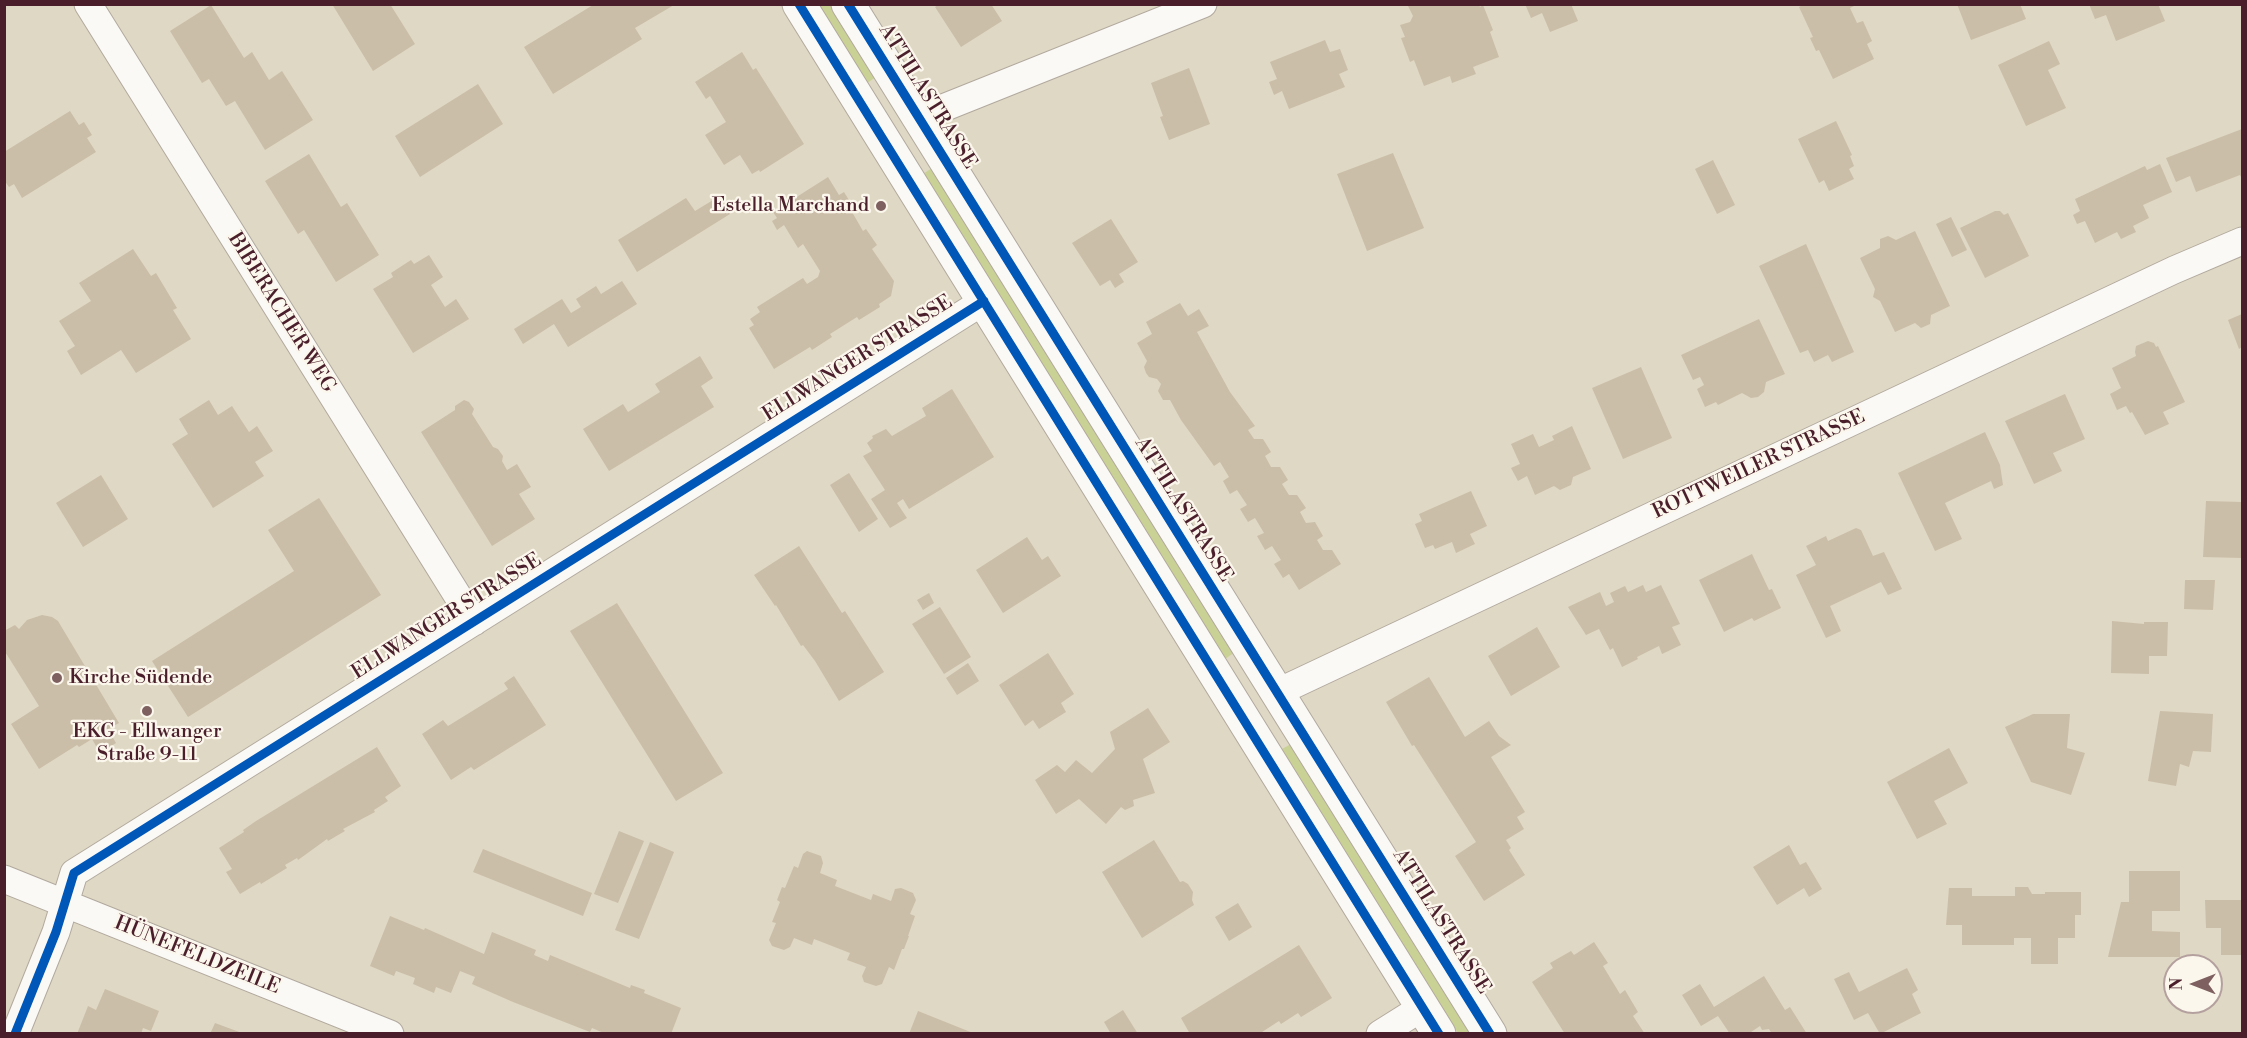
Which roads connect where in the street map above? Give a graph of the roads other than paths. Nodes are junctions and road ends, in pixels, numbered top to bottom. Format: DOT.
graph roads {
  1 [pos="88,4"];
  2 [pos="799,4"];
  3 [pos="848,4"];
  4 [pos="1203,4"];
  5 [pos="918,118"];
  6 [pos="883,140"];
  7 [pos="2242,241"];
  8 [pos="984,302"];
  9 [pos="474,622"];
  10 [pos="1276,693"];
  11 [pos="1241,715"];
  12 [pos="4,879"];
  13 [pos="65,903"];
  14 [pos="1431,1020"];
  15 [pos="15,1034"];
  16 [pos="390,1034"];
  17 [pos="1380,1034"];
  18 [pos="1490,1034"];
  1 -- 9 [label="street, BIBERACHER WEG"];
  2 -- 6 [label="main road"];
  3 -- 5 [label="main road, ATTILASTRASSE"];
  4 -- 5 [label="street"];
  5 -- 6 [label="main road, ATTILASTRASSE"];
  5 -- 10 [label="main road, ATTILASTRASSE"];
  6 -- 8 [label="main road"];
  7 -- 10 [label="street, ROTTWEILER STRASSE"];
  8 -- 9 [label="street, ELLWANGER STRASSE"];
  8 -- 11 [label="main road"];
  9 -- 13 [label="street, ELLWANGER STRASSE"];
  10 -- 11 [label="main road"];
  10 -- 18 [label="main road, ATTILASTRASSE"];
  11 -- 14 [label="main road"];
  12 -- 13 [label="street, HÜNEFELDZEILE"];
  13 -- 15 [label="street, ELLWANGER STRASSE"];
  13 -- 16 [label="street, HÜNEFELDZEILE"];
  14 -- 17 [label="street"];
}
